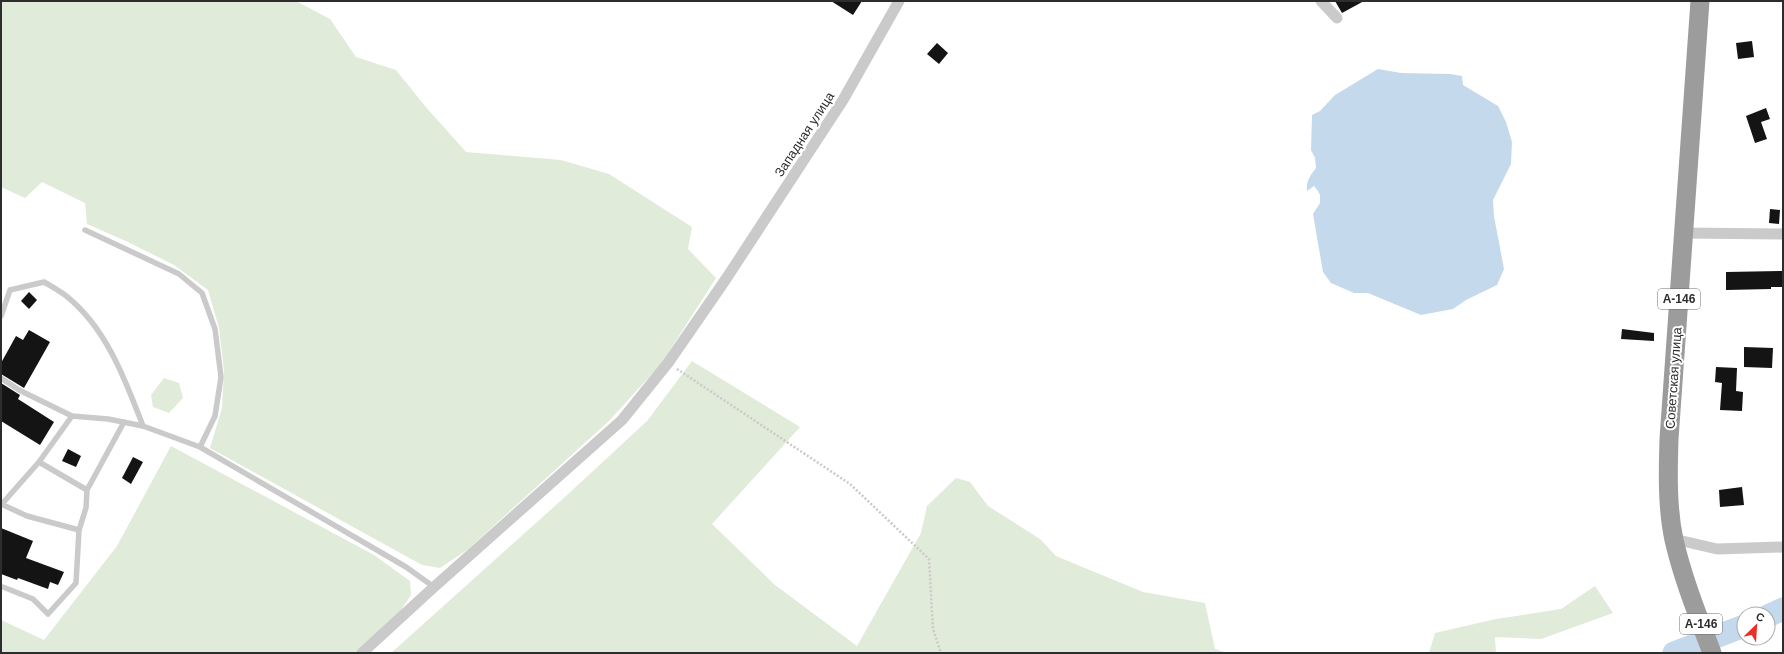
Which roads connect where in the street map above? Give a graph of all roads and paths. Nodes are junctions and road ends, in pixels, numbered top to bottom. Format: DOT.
graph roads {
  1 [pos="899,1"];
  2 [pos="1321,1"];
  3 [pos="1702,1"];
  4 [pos="1337,18"];
  5 [pos="85,230"];
  6 [pos="1684,233"];
  7 [pos="1783,234"];
  8 [pos="1,316"];
  9 [pos="668,363"];
  10 [pos="1,378"];
  11 [pos="72,416"];
  12 [pos="124,422"];
  13 [pos="143,426"];
  14 [pos="200,447"];
  15 [pos="39,462"];
  16 [pos="86,490"];
  17 [pos="2,504"];
  18 [pos="79,530"];
  19 [pos="1674,539"];
  20 [pos="1783,547"];
  21 [pos="3,587"];
  22 [pos="434,587"];
  23 [pos="362,653"];
  24 [pos="941,653"];
  25 [pos="1712,653"];
  1 -- 9 [label="street, Западная улица"];
  2 -- 4 [label="street"];
  3 -- 6 [label="highway, Советская улица / А-146"];
  5 -- 14 [label="lane"];
  6 -- 7 [label="street"];
  6 -- 19 [label="highway, Советская улица / А-146"];
  8 -- 13 [label="lane"];
  9 -- 22 [label="street, Западная улица"];
  9 -- 24 [label="path"];
  10 -- 11 [label="lane"];
  11 -- 12 [label="lane"];
  11 -- 15 [label="lane"];
  12 -- 13 [label="lane"];
  12 -- 16 [label="lane"];
  13 -- 14 [label="lane"];
  14 -- 22 [label="lane"];
  15 -- 16 [label="lane"];
  15 -- 17 [label="lane"];
  16 -- 18 [label="lane"];
  17 -- 18 [label="lane"];
  18 -- 21 [label="lane"];
  19 -- 20 [label="street"];
  19 -- 25 [label="highway, Советская улица / А-146"];
  22 -- 23 [label="street, Западная улица"];
}
